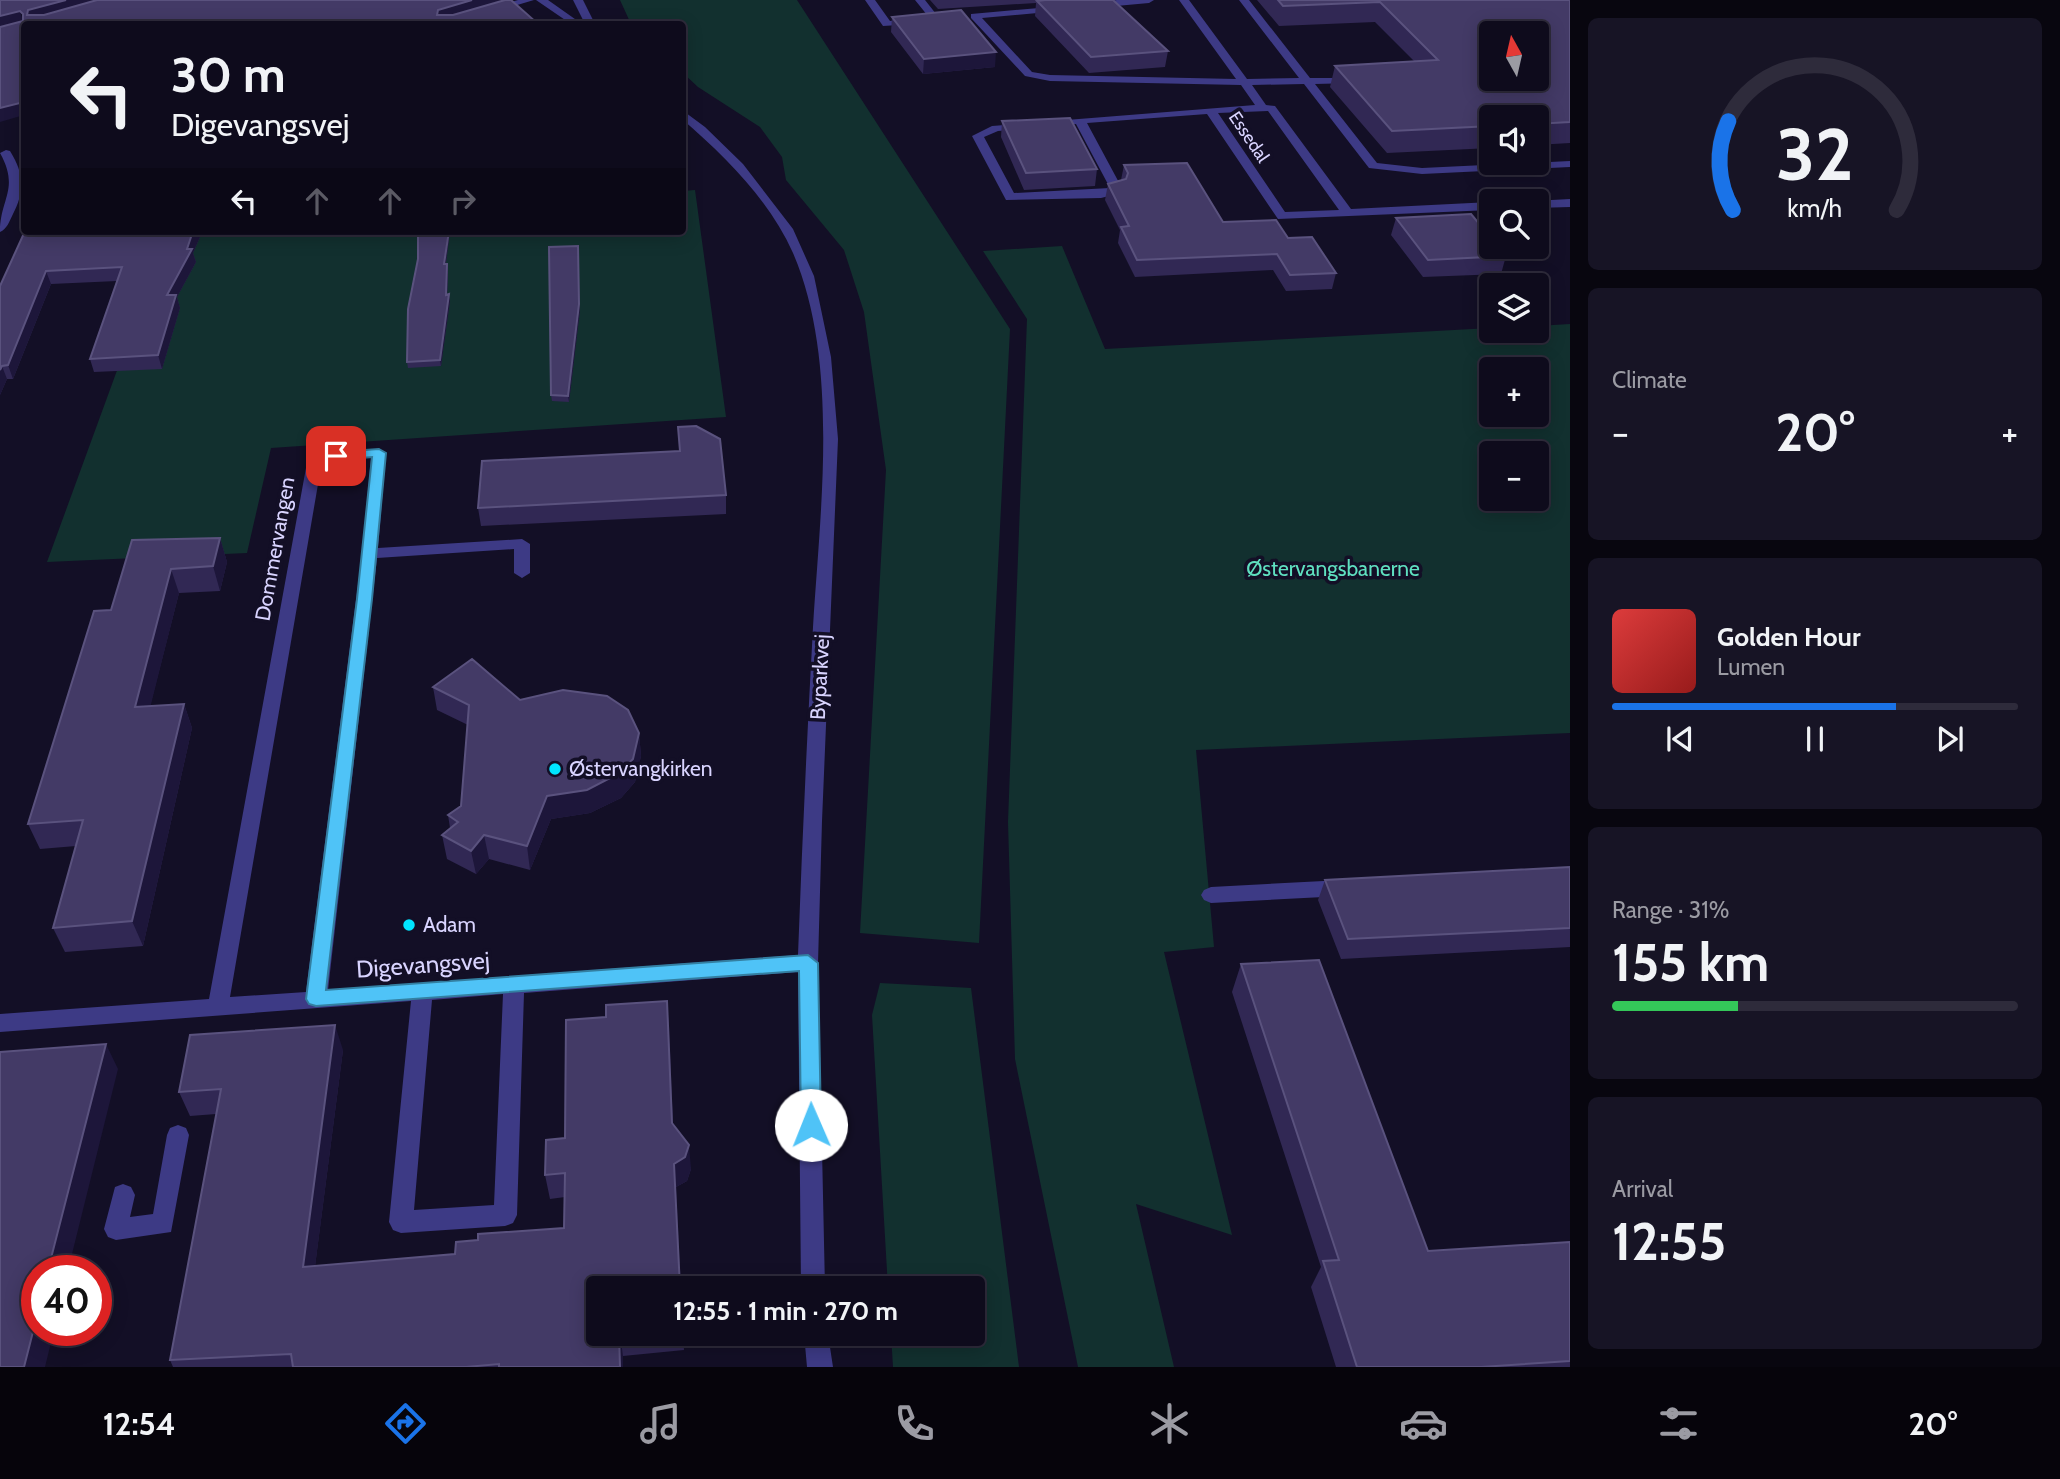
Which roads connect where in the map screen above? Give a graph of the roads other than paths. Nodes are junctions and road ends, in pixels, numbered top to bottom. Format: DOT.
graph roads {
  1 [pos="529,0"];
  2 [pos="541,0"];
  3 [pos="578,0"];
  4 [pos="870,0"];
  5 [pos="920,0"];
  6 [pos="1149,0"];
  7 [pos="1184,0"];
  8 [pos="1244,0"];
  9 [pos="1082,6"];
  10 [pos="1069,7"];
  11 [pos="974,16"];
  12 [pos="961,17"];
  13 [pos="948,18"];
  14 [pos="935,19"];
  15 [pos="456,21"];
  16 [pos="572,21"];
  17 [pos="588,21"];
  18 [pos="1369,79"];
  19 [pos="1247,82"];
  20 [pos="1306,82"];
  21 [pos="1263,108"];
  22 [pos="1210,110"];
  23 [pos="686,117"];
  24 [pos="1080,120"];
  25 [pos="21,149"];
  26 [pos="3,154"];
  27 [pos="1570,164"];
  28 [pos="1570,203"];
  29 [pos="1549,204"];
  30 [pos="1479,207"];
  31 [pos="1348,213"];
  32 [pos="0,228"];
  33 [pos="370,553"];
  34 [pos="522,573"];
  35 [pos="1363,887"];
  36 [pos="1211,895"];
  37 [pos="808,963"];
  38 [pos="514,985"];
  39 [pos="422,991"];
  40 [pos="316,999"];
  41 [pos="218,1006"];
  42 [pos="0,1023"];
  43 [pos="178,1135"];
  44 [pos="123,1195"];
  45 [pos="813,1276"];
  46 [pos="817,1346"];
  47 [pos="820,1367"];
  1 -- 15 [label="street"];
  2 -- 16 [label="street"];
  3 -- 17 [label="street"];
  4 -- 14 [label="street"];
  5 -- 14 [label="street"];
  6 -- 9 [label="street"];
  7 -- 19 [label="street"];
  8 -- 20 [label="street"];
  10 -- 11 [label="street"];
  11 -- 12 [label="street"];
  11 -- 19 [label="street"];
  13 -- 14 [label="street"];
  18 -- 20 [label="street"];
  19 -- 20 [label="street"];
  19 -- 21 [label="street"];
  20 -- 27 [label="street"];
  21 -- 22 [label="street, Essedal"];
  21 -- 31 [label="street, Essedal"];
  22 -- 24 [label="street"];
  22 -- 31 [label="street, Essedal"];
  23 -- 37 [label="street, Byparkvej"];
  24 -- 24 [label="street"];
  25 -- 26 [label="street"];
  26 -- 32 [label="street"];
  28 -- 29 [label="street"];
  30 -- 31 [label="street, Essedal"];
  33 -- 34 [label="street"];
  33 -- 40 [label="street, Dommervangen"];
  33 -- 41 [label="street, Dommervangen"];
  35 -- 36 [label="street"];
  37 -- 38 [label="street, Digevangsvej"];
  37 -- 45 [label="street, Byparkvej"];
  38 -- 39 [label="street, Digevangsvej"];
  38 -- 39 [label="street"];
  39 -- 40 [label="street, Digevangsvej"];
  40 -- 41 [label="street, Digevangsvej"];
  41 -- 42 [label="street, Digevangsvej"];
  43 -- 44 [label="street"];
  46 -- 47 [label="street"];
}
